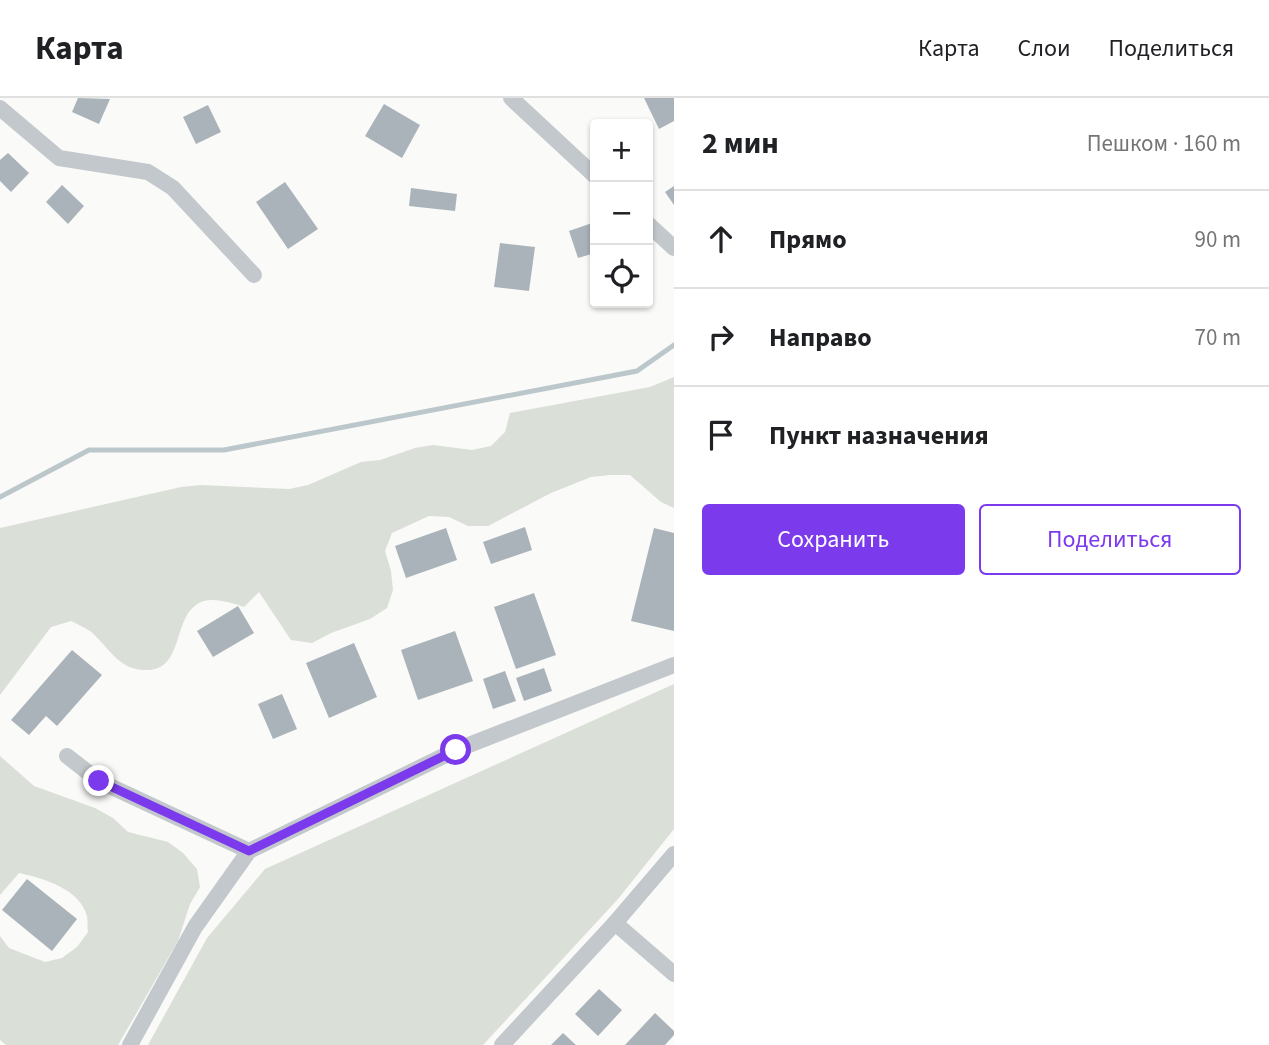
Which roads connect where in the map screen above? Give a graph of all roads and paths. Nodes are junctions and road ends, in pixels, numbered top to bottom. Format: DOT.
graph roads {
  1 [pos="511,98"];
  2 [pos="0,108"];
  3 [pos="590,171"];
  4 [pos="653,229"];
  5 [pos="674,248"];
  6 [pos="254,275"];
  7 [pos="674,665"];
  8 [pos="67,756"];
  9 [pos="249,851"];
  10 [pos="674,854"];
  11 [pos="615,923"];
  12 [pos="674,974"];
  13 [pos="130,1045"];
  14 [pos="502,1045"];
  1 -- 3 [label="lane"];
  2 -- 6 [label="lane"];
  4 -- 5 [label="lane"];
  7 -- 9 [label="lane"];
  8 -- 9 [label="lane"];
  9 -- 13 [label="lane"];
  10 -- 11 [label="lane"];
  11 -- 12 [label="lane"];
  11 -- 14 [label="lane"];
}
